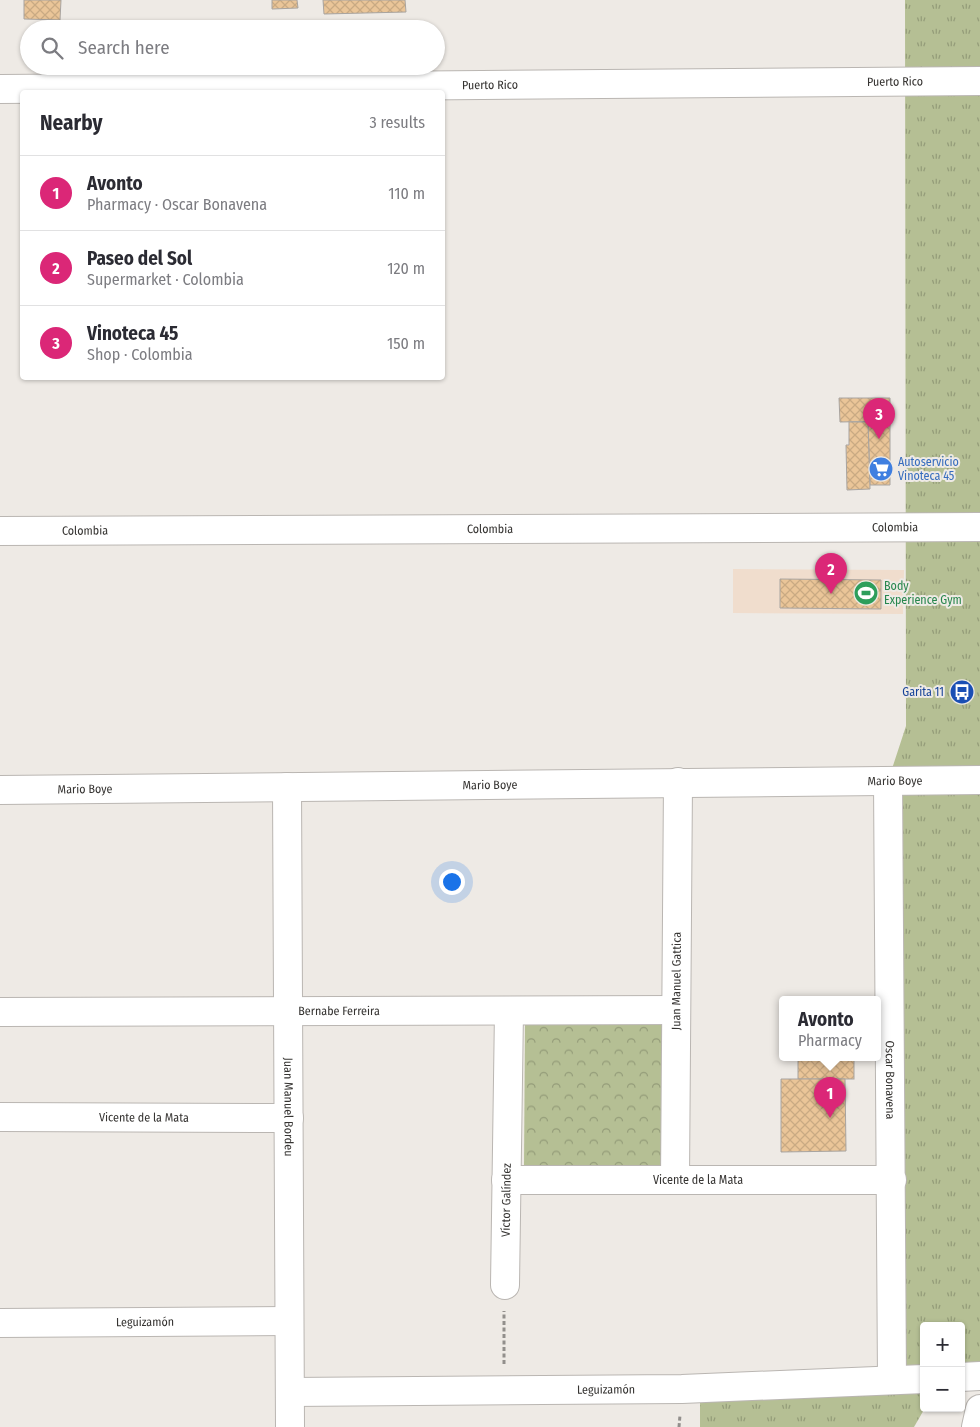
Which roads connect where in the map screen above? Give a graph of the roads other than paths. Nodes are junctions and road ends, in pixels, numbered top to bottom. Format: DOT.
graph roads {
  1 [pos="980,81"];
  2 [pos="0,89"];
  3 [pos="980,527"];
  4 [pos="0,531"];
  5 [pos="980,780"];
  6 [pos="888,781"];
  7 [pos="678,782"];
  8 [pos="287,787"];
  9 [pos="0,790"];
  10 [pos="676,1010"];
  11 [pos="288,1011"];
  12 [pos="509,1011"];
  13 [pos="0,1012"];
  14 [pos="0,1117"];
  15 [pos="288,1118"];
  16 [pos="506,1180"];
  17 [pos="675,1180"];
  18 [pos="892,1180"];
  19 [pos="505,1285"];
  20 [pos="290,1321"];
  21 [pos="0,1323"];
  22 [pos="980,1376"];
  23 [pos="965,1377"];
  24 [pos="920,1378"];
  25 [pos="892,1380"];
  26 [pos="290,1392"];
  27 [pos="980,1409"];
  28 [pos="290,1427"];
  29 [pos="976,1427"];
  1 -- 2 [label="main road, Puerto Rico"];
  3 -- 4 [label="main road, Colombia"];
  5 -- 6 [label="main road, Mario Boye"];
  6 -- 7 [label="main road, Mario Boye"];
  6 -- 18 [label="main road, Oscar Bonavena"];
  7 -- 8 [label="main road, Mario Boye"];
  7 -- 10 [label="main road, Juan Manuel Gattica"];
  8 -- 9 [label="main road, Mario Boye"];
  8 -- 11 [label="main road, Juan Manuel Bordeu"];
  10 -- 12 [label="main road, Bernabe Ferreira"];
  10 -- 17 [label="main road, Juan Manuel Gattica"];
  11 -- 12 [label="main road, Bernabe Ferreira"];
  11 -- 13 [label="main road, Bernabe Ferreira"];
  11 -- 15 [label="main road, Juan Manuel Bordeu"];
  12 -- 16 [label="main road, Víctor Galíndez"];
  14 -- 15 [label="main road, Vicente de la Mata"];
  15 -- 20 [label="main road, Juan Manuel Bordeu"];
  16 -- 17 [label="main road, Vicente de la Mata"];
  16 -- 19 [label="main road, Víctor Galíndez"];
  17 -- 18 [label="main road, Vicente de la Mata"];
  18 -- 25 [label="main road, Oscar Bonavena"];
  20 -- 21 [label="main road, Leguizamón"];
  20 -- 26 [label="main road, Juan Manuel Bordeu"];
  22 -- 23 [label="main road"];
  24 -- 25 [label="main road, Leguizamón"];
  25 -- 26 [label="main road, Leguizamón"];
  26 -- 28 [label="main road, Juan Manuel Bordeu"];
  27 -- 29 [label="main road"];
}
